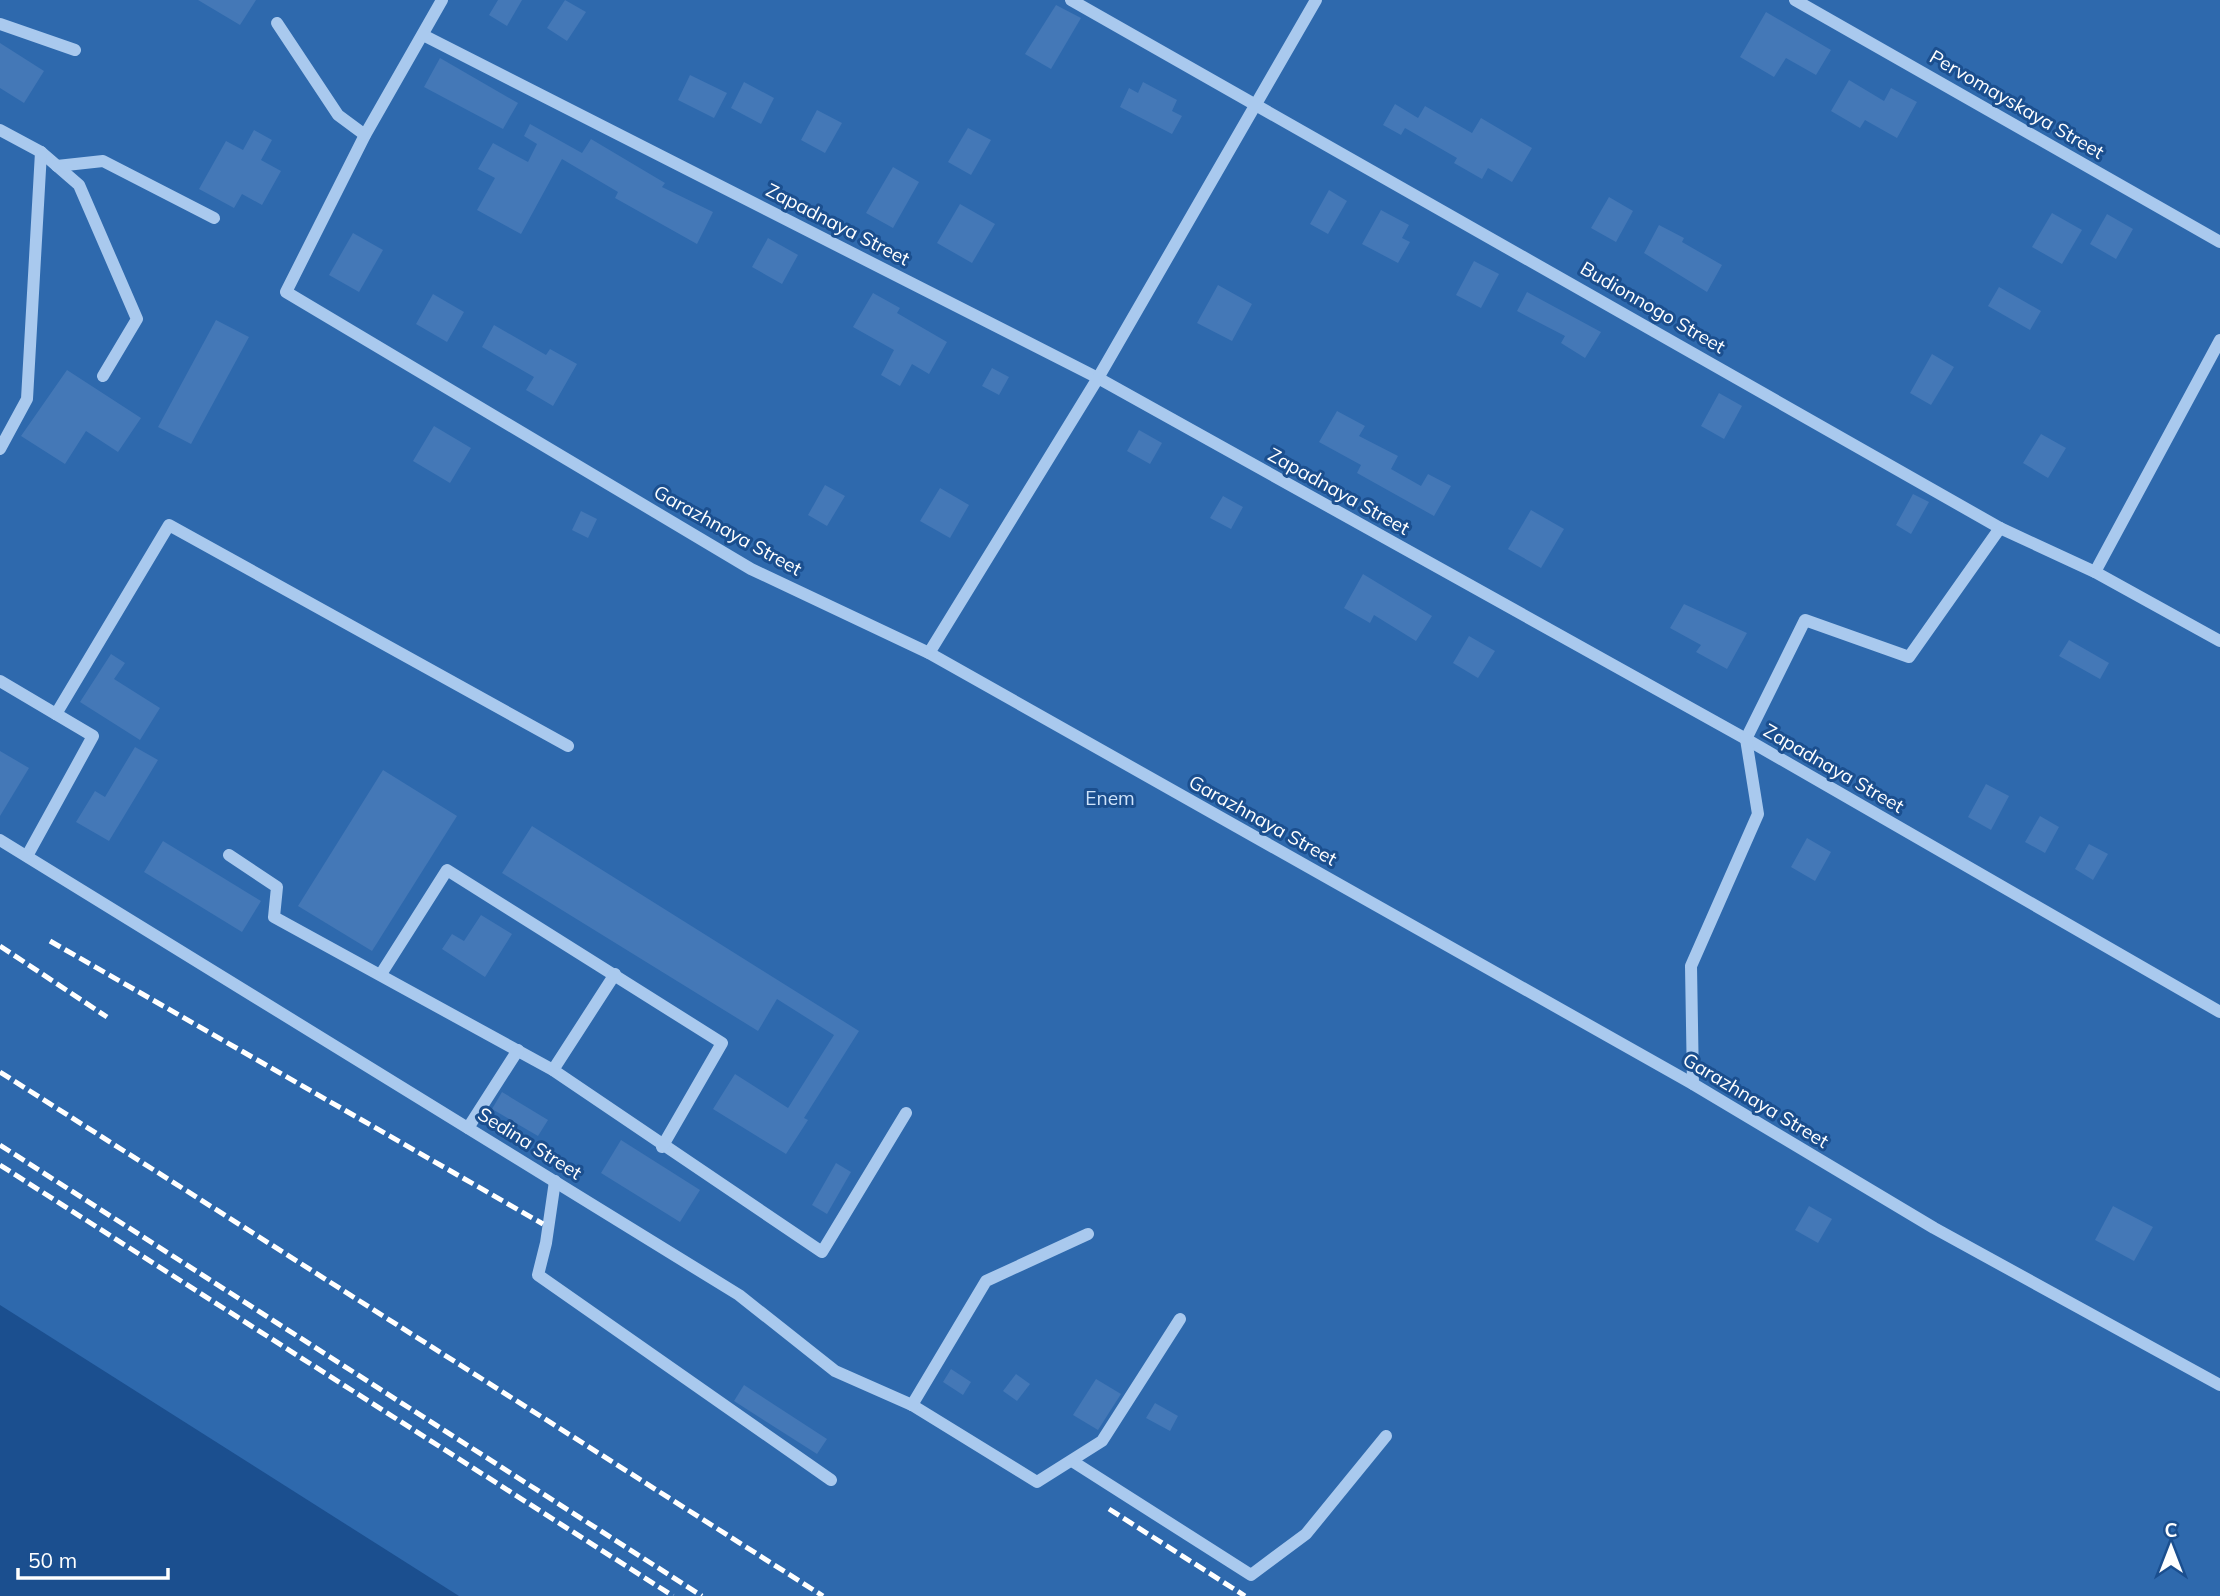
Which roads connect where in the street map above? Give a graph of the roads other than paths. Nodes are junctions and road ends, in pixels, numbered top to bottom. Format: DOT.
graph roads {
  1 [pos="442,0"];
  2 [pos="1071,0"];
  3 [pos="1316,0"];
  4 [pos="1795,0"];
  5 [pos="277,23"];
  6 [pos="0,24"];
  7 [pos="423,35"];
  8 [pos="75,50"];
  9 [pos="1256,103"];
  10 [pos="0,130"];
  11 [pos="365,135"];
  12 [pos="41,152"];
  13 [pos="57,166"];
  14 [pos="214,218"];
  15 [pos="2220,242"];
  16 [pos="2220,340"];
  17 [pos="103,376"];
  18 [pos="1098,378"];
  19 [pos="0,449"];
  20 [pos="2000,528"];
  21 [pos="2095,572"];
  22 [pos="2220,641"];
  23 [pos="929,653"];
  24 [pos="0,681"];
  25 [pos="56,715"];
  26 [pos="1745,739"];
  27 [pos="568,746"];
  28 [pos="0,840"];
  29 [pos="229,855"];
  30 [pos="27,856"];
  31 [pos="381,974"];
  32 [pos="615,974"];
  33 [pos="2220,1012"];
  34 [pos="518,1050"];
  35 [pos="553,1070"];
  36 [pos="1693,1084"];
  37 [pos="906,1113"];
  38 [pos="468,1128"];
  39 [pos="662,1147"];
  40 [pos="555,1181"];
  41 [pos="1088,1234"];
  42 [pos="1180,1319"];
  43 [pos="2220,1385"];
  44 [pos="912,1405"];
  45 [pos="1386,1436"];
  46 [pos="1072,1461"];
  47 [pos="831,1480"];
  1 -- 7 [label="street"];
  2 -- 9 [label="street, Budionnogo Street"];
  3 -- 9 [label="street"];
  4 -- 15 [label="street, Pervomayskaya Street"];
  5 -- 11 [label="street"];
  6 -- 8 [label="street"];
  7 -- 11 [label="street"];
  7 -- 18 [label="street, Zapadnaya Street"];
  9 -- 18 [label="street"];
  9 -- 20 [label="street, Budionnogo Street"];
  10 -- 12 [label="street"];
  11 -- 23 [label="street, Garazhnaya Street"];
  12 -- 13 [label="street"];
  12 -- 19 [label="street"];
  13 -- 14 [label="street"];
  13 -- 17 [label="street"];
  16 -- 21 [label="street"];
  18 -- 23 [label="street"];
  18 -- 26 [label="street, Zapadnaya Street"];
  20 -- 21 [label="street, Budionnogo Street"];
  20 -- 26 [label="street"];
  21 -- 22 [label="street, Budionnogo Street"];
  23 -- 36 [label="street, Garazhnaya Street"];
  24 -- 25 [label="street"];
  25 -- 27 [label="street"];
  25 -- 30 [label="street"];
  26 -- 33 [label="street, Zapadnaya Street"];
  26 -- 36 [label="street"];
  28 -- 30 [label="street, Sedina Street"];
  29 -- 31 [label="street"];
  30 -- 38 [label="street, Sedina Street"];
  31 -- 32 [label="street"];
  31 -- 34 [label="street"];
  32 -- 35 [label="street"];
  32 -- 39 [label="street"];
  34 -- 35 [label="street"];
  34 -- 38 [label="street"];
  35 -- 39 [label="street"];
  36 -- 43 [label="street, Garazhnaya Street"];
  37 -- 39 [label="street"];
  38 -- 40 [label="street, Sedina Street"];
  40 -- 44 [label="street, Sedina Street"];
  40 -- 47 [label="street"];
  41 -- 44 [label="street"];
  42 -- 46 [label="street"];
  44 -- 46 [label="street, Sedina Street"];
  45 -- 46 [label="street"];
}
